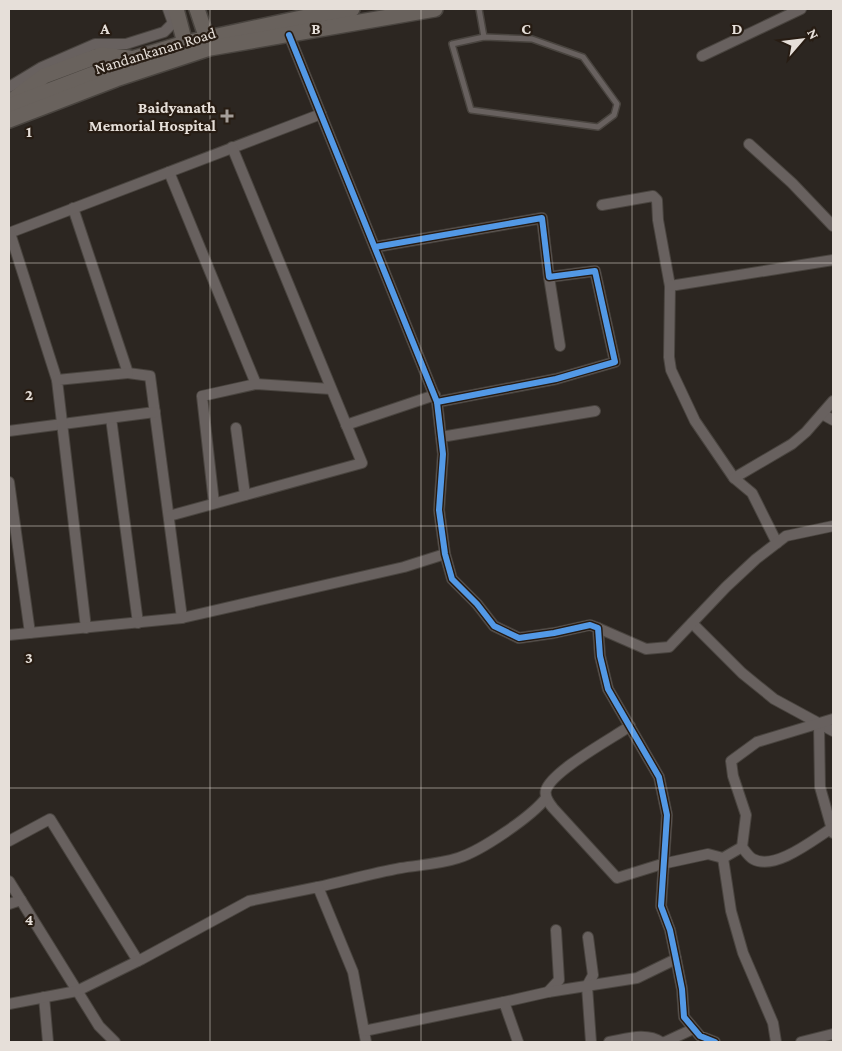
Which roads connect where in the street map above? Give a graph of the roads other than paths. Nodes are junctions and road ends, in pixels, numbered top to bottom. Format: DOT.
graph roads {
  1 [pos="168,9"];
  2 [pos="176,9"];
  3 [pos="197,9"];
  4 [pos="352,9"];
  5 [pos="435,9"];
  6 [pos="479,9"];
  7 [pos="801,9"];
  8 [pos="320,11"];
  9 [pos="378,14"];
  10 [pos="289,35"];
  11 [pos="484,37"];
  12 [pos="208,42"];
  13 [pos="186,49"];
  14 [pos="702,56"];
  15 [pos="9,87"];
  16 [pos="9,104"];
  17 [pos="320,114"];
  18 [pos="9,120"];
  19 [pos="749,144"];
  20 [pos="232,147"];
  21 [pos="168,172"];
  22 [pos="602,205"];
  23 [pos="73,208"];
  24 [pos="833,226"];
  25 [pos="9,233"];
  26 [pos="375,247"];
  27 [pos="833,260"];
  28 [pos="549,277"];
  29 [pos="670,286"];
  30 [pos="560,346"];
  31 [pos="128,373"];
  32 [pos="57,380"];
  33 [pos="256,384"];
  34 [pos="331,390"];
  35 [pos="436,398"];
  36 [pos="833,400"];
  37 [pos="595,411"];
  38 [pos="155,412"];
  39 [pos="822,414"];
  40 [pos="111,418"];
  41 [pos="833,420"];
  42 [pos="62,424"];
  43 [pos="346,425"];
  44 [pos="236,428"];
  45 [pos="9,430"];
  46 [pos="441,437"];
  47 [pos="734,478"];
  48 [pos="9,482"];
  49 [pos="245,495"];
  50 [pos="214,503"];
  51 [pos="169,516"];
  52 [pos="833,526"];
  53 [pos="777,543"];
  54 [pos="445,554"];
  55 [pos="182,618"];
  56 [pos="138,622"];
  57 [pos="692,623"];
  58 [pos="86,628"];
  59 [pos="598,628"];
  60 [pos="30,633"];
  61 [pos="9,635"];
  62 [pos="833,720"];
  63 [pos="819,724"];
  64 [pos="630,726"];
  65 [pos="833,731"];
  66 [pos="546,798"];
  67 [pos="832,831"];
  68 [pos="9,841"];
  69 [pos="742,847"];
  70 [pos="723,858"];
  71 [pos="662,864"];
  72 [pos="9,881"];
  73 [pos="318,887"];
  74 [pos="21,900"];
  75 [pos="9,904"];
  76 [pos="556,930"];
  77 [pos="588,937"];
  78 [pos="676,959"];
  79 [pos="138,961"];
  80 [pos="587,986"];
  81 [pos="77,991"];
  82 [pos="548,992"];
  83 [pos="44,997"];
  84 [pos="504,1002"];
  85 [pos="9,1004"];
  86 [pos="694,1028"];
  87 [pos="364,1031"];
  88 [pos="833,1034"];
  89 [pos="48,1042"];
  90 [pos="114,1042"];
  91 [pos="366,1042"];
  92 [pos="518,1042"];
  93 [pos="591,1042"];
  94 [pos="609,1042"];
  95 [pos="661,1042"];
  96 [pos="665,1042"];
  97 [pos="715,1042"];
  98 [pos="776,1042"];
  99 [pos="801,1042"];
  1 -- 15 [label="street"];
  2 -- 13 [label="main road"];
  3 -- 12 [label="main road"];
  4 -- 8 [label="main road"];
  5 -- 9 [label="main road, Nandankanan Road"];
  6 -- 11 [label="lane"];
  7 -- 14 [label="street"];
  8 -- 12 [label="main road"];
  9 -- 10 [label="main road, Nandankanan Road"];
  10 -- 12 [label="main road, Nandankanan Road"];
  10 -- 17 [label="street"];
  11 -- 11 [label="lane"];
  12 -- 13 [label="main road"];
  13 -- 16 [label="main road"];
  13 -- 18 [label="main road, Nandankanan Road"];
  17 -- 20 [label="street"];
  17 -- 26 [label="street"];
  19 -- 24 [label="street"];
  20 -- 21 [label="street"];
  20 -- 34 [label="street"];
  21 -- 23 [label="street"];
  21 -- 33 [label="street"];
  22 -- 29 [label="street"];
  23 -- 25 [label="street"];
  23 -- 31 [label="street"];
  25 -- 32 [label="street"];
  26 -- 28 [label="street"];
  26 -- 35 [label="street"];
  27 -- 29 [label="street"];
  28 -- 30 [label="street"];
  28 -- 35 [label="street"];
  29 -- 47 [label="street"];
  31 -- 32 [label="street"];
  31 -- 38 [label="street"];
  32 -- 42 [label="street"];
  33 -- 34 [label="street"];
  33 -- 50 [label="street"];
  34 -- 43 [label="street"];
  35 -- 43 [label="street"];
  35 -- 46 [label="street"];
  36 -- 39 [label="street"];
  37 -- 46 [label="street"];
  38 -- 40 [label="street"];
  38 -- 51 [label="street"];
  39 -- 41 [label="street"];
  39 -- 47 [label="street"];
  40 -- 42 [label="street"];
  40 -- 56 [label="street"];
  42 -- 45 [label="street"];
  42 -- 58 [label="street"];
  43 -- 49 [label="street"];
  44 -- 49 [label="street"];
  46 -- 54 [label="street"];
  47 -- 53 [label="street"];
  48 -- 60 [label="street"];
  49 -- 50 [label="street"];
  50 -- 51 [label="street"];
  51 -- 55 [label="street"];
  52 -- 53 [label="street"];
  53 -- 57 [label="street"];
  54 -- 55 [label="street"];
  54 -- 59 [label="street"];
  55 -- 56 [label="street"];
  56 -- 58 [label="street"];
  57 -- 59 [label="street"];
  57 -- 63 [label="street"];
  58 -- 60 [label="street"];
  59 -- 64 [label="street"];
  60 -- 61 [label="street"];
  62 -- 63 [label="street"];
  63 -- 65 [label="street"];
  63 -- 67 [label="street"];
  63 -- 69 [label="street"];
  64 -- 66 [label="street"];
  64 -- 71 [label="street"];
  66 -- 71 [label="street"];
  66 -- 73 [label="street"];
  67 -- 69 [label="street"];
  68 -- 79 [label="street"];
  69 -- 70 [label="street"];
  70 -- 71 [label="street"];
  70 -- 98 [label="street"];
  71 -- 78 [label="street"];
  72 -- 74 [label="street"];
  73 -- 79 [label="street"];
  73 -- 87 [label="street"];
  74 -- 75 [label="street"];
  74 -- 81 [label="street"];
  76 -- 82 [label="street"];
  77 -- 80 [label="street"];
  78 -- 80 [label="street"];
  78 -- 86 [label="street"];
  79 -- 81 [label="street"];
  80 -- 82 [label="street"];
  80 -- 93 [label="street"];
  81 -- 83 [label="street"];
  81 -- 90 [label="street"];
  82 -- 84 [label="street"];
  83 -- 85 [label="street"];
  83 -- 89 [label="street"];
  84 -- 87 [label="street"];
  84 -- 92 [label="street"];
  86 -- 96 [label="street"];
  86 -- 97 [label="street"];
  87 -- 91 [label="street"];
  88 -- 99 [label="street"];
  94 -- 95 [label="street"];
}
